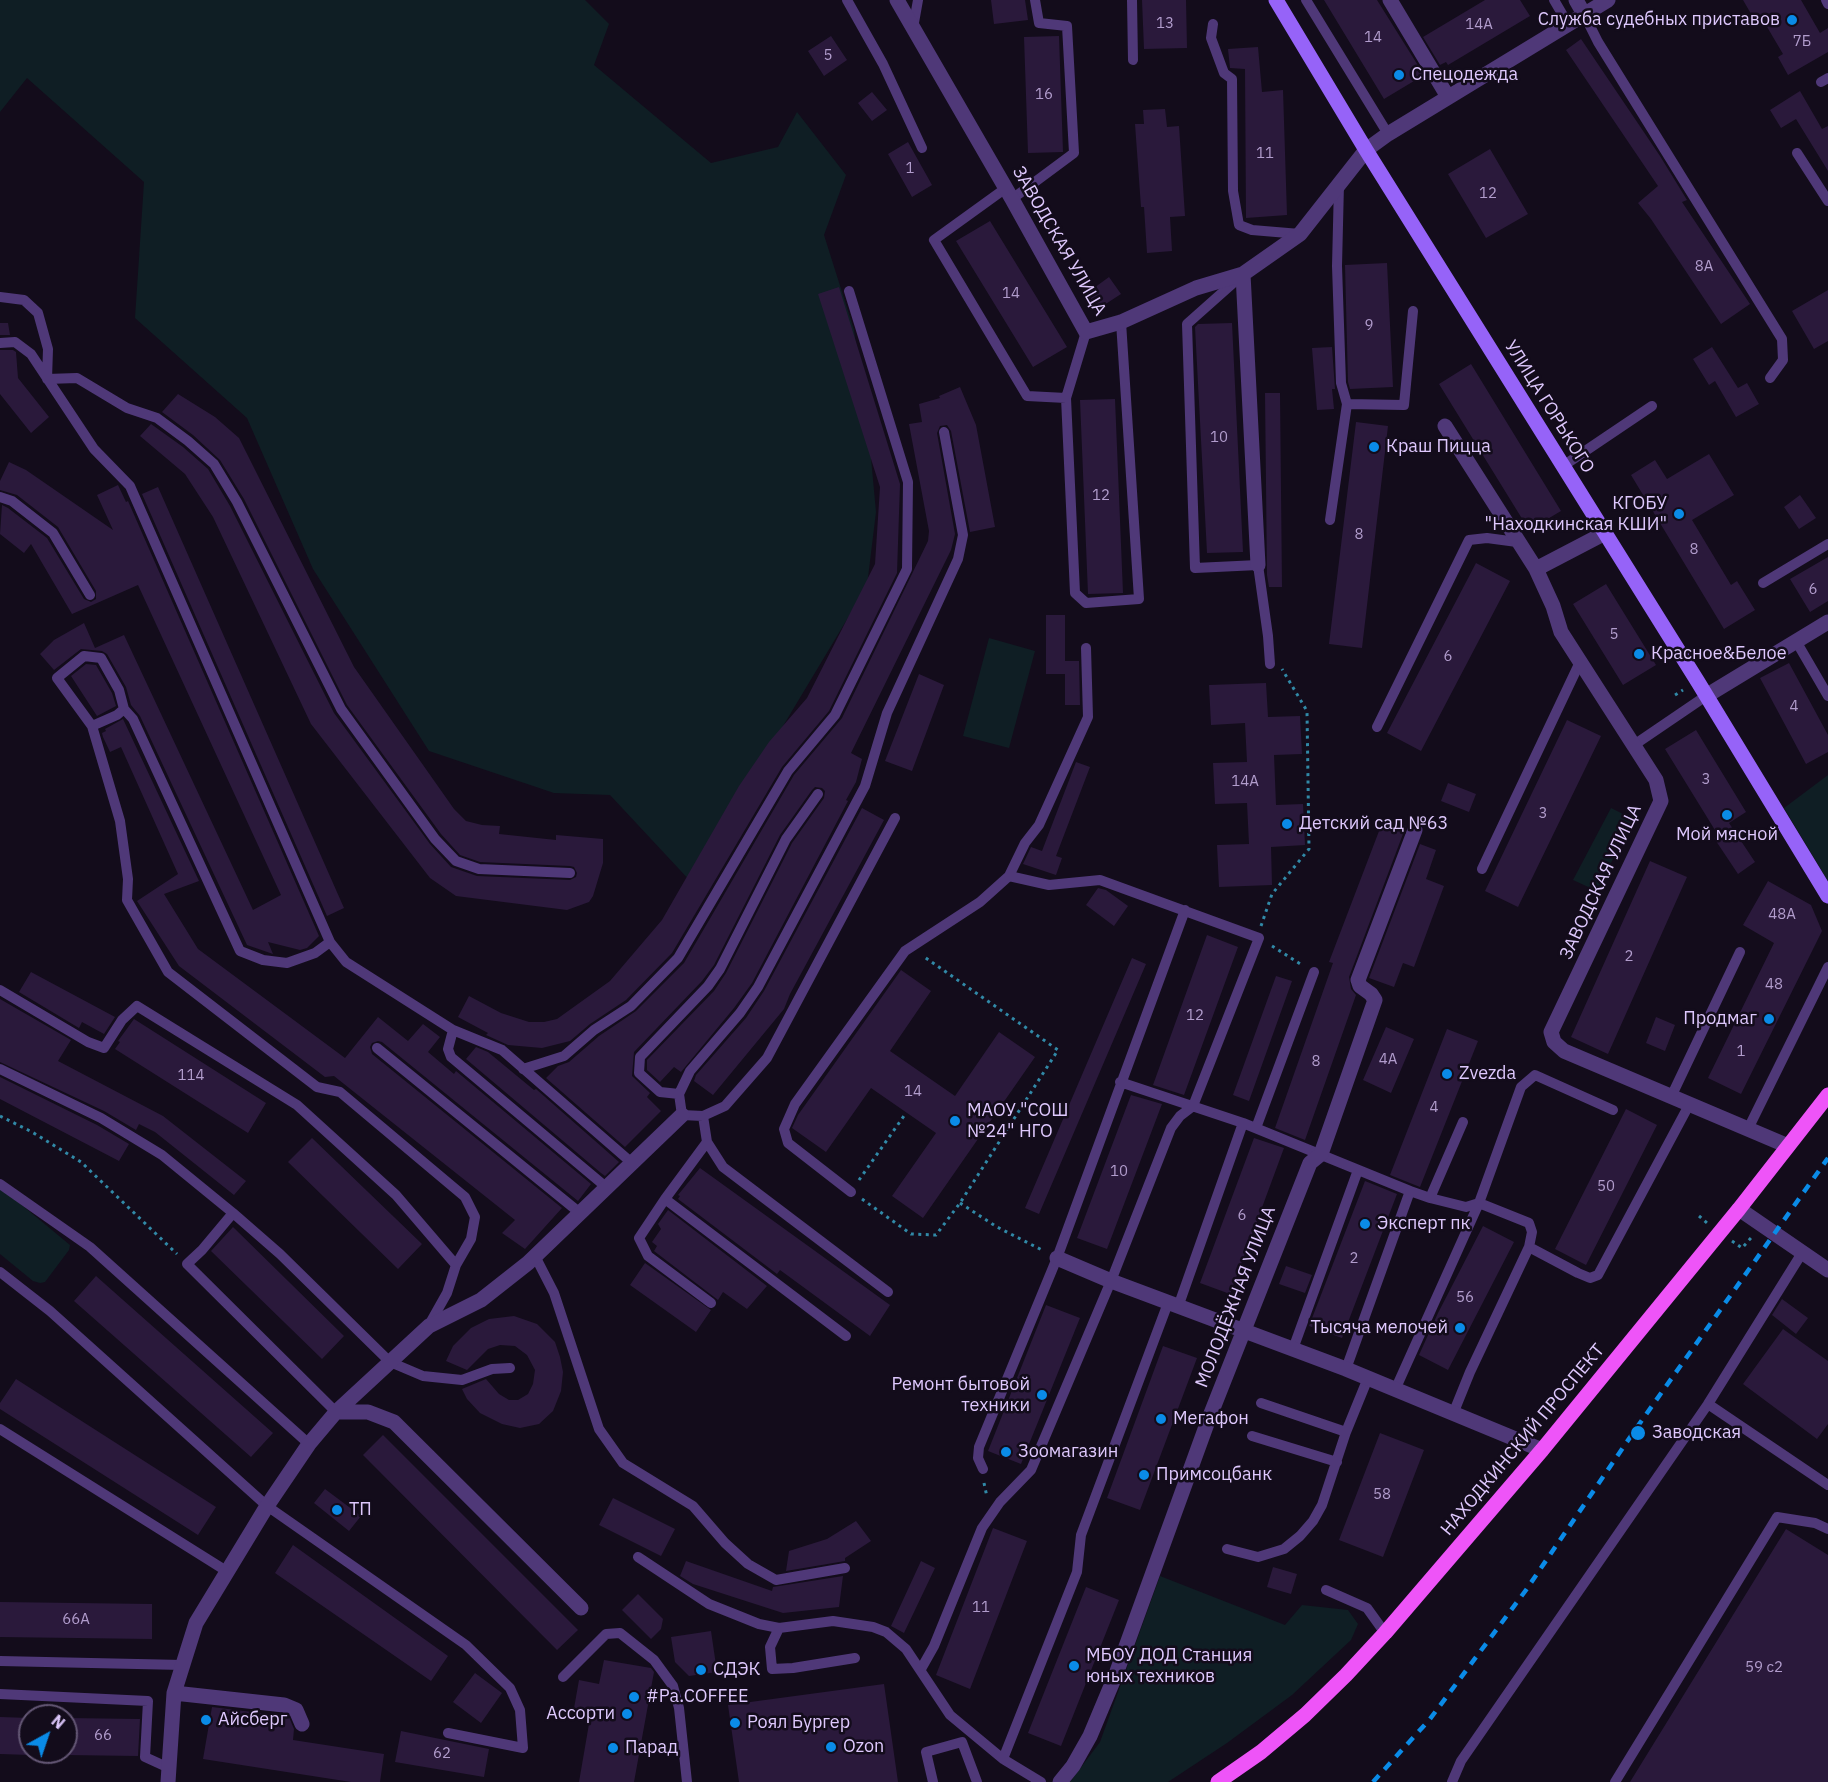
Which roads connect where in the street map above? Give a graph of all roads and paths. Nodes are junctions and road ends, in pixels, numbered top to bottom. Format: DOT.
graph roads {
  1 [pos="847,0"];
  2 [pos="897,0"];
  3 [pos="918,0"];
  4 [pos="1035,0"];
  5 [pos="1132,0"];
  6 [pos="1276,0"];
  7 [pos="1306,0"];
  8 [pos="1390,0"];
  9 [pos="1554,0"];
  10 [pos="1576,0"];
  11 [pos="1608,0"];
  12 [pos="1826,0"];
  13 [pos="1828,4"];
  14 [pos="1584,14"];
  15 [pos="1213,24"];
  16 [pos="1568,24"];
  17 [pos="913,28"];
  18 [pos="1133,60"];
  19 [pos="1448,97"];
  20 [pos="1388,134"];
  21 [pos="922,148"];
  22 [pos="1366,150"];
  23 [pos="1797,153"];
  24 [pos="1339,184"];
  25 [pos="1009,193"];
  26 [pos="1828,201"];
  27 [pos="1300,234"];
  28 [pos="1243,274"];
  29 [pos="849,291"];
  30 [pos="0,297"];
  31 [pos="1413,311"];
  32 [pos="1121,322"];
  33 [pos="1086,332"];
  34 [pos="0,343"];
  35 [pos="1770,378"];
  36 [pos="47,379"];
  37 [pos="1066,398"];
  38 [pos="1347,404"];
  39 [pos="1652,406"];
  40 [pos="1445,426"];
  41 [pos="944,432"];
  42 [pos="1563,466"];
  43 [pos="0,497"];
  44 [pos="1330,520"];
  45 [pos="1605,533"];
  46 [pos="1517,542"];
  47 [pos="1828,544"];
  48 [pos="1258,565"];
  49 [pos="1536,569"];
  50 [pos="1762,583"];
  51 [pos="90,595"];
  52 [pos="1828,622"];
  53 [pos="1796,641"];
  54 [pos="1086,648"];
  55 [pos="1581,662"];
  56 [pos="1270,663"];
  57 [pos="1706,696"];
  58 [pos="1828,696"];
  59 [pos="124,709"];
  60 [pos="92,726"];
  61 [pos="1377,727"];
  62 [pos="1634,746"];
  63 [pos="818,794"];
  64 [pos="895,818"];
  65 [pos="1415,830"];
  66 [pos="1482,869"];
  67 [pos="570,873"];
  68 [pos="1009,876"];
  69 [pos="1828,896"];
  70 [pos="1185,910"];
  71 [pos="1259,938"];
  72 [pos="330,942"];
  73 [pos="911,947"];
  74 [pos="1740,952"];
  75 [pos="1828,967"];
  76 [pos="1314,972"];
  77 [pos="0,990"];
  78 [pos="453,1030"];
  79 [pos="377,1048"];
  80 [pos="0,1069"];
  81 [pos="523,1069"];
  82 [pos="1120,1082"];
  83 [pos="679,1094"];
  84 [pos="1828,1095"];
  85 [pos="1671,1097"];
  86 [pos="1689,1105"];
  87 [pos="1193,1106"];
  88 [pos="1613,1110"];
  89 [pos="906,1113"];
  90 [pos="682,1115"];
  91 [pos="0,1116"];
  92 [pos="703,1116"];
  93 [pos="1463,1122"];
  94 [pos="1243,1123"];
  95 [pos="1256,1128"];
  96 [pos="1748,1128"];
  97 [pos="707,1142"];
  98 [pos="1788,1146"];
  99 [pos="1321,1154"];
  100 [pos="632,1163"];
  101 [pos="1358,1170"];
  102 [pos="0,1184"];
  103 [pos="606,1187"];
  104 [pos="1410,1191"];
  105 [pos="851,1192"];
  106 [pos="1430,1198"];
  107 [pos="665,1199"];
  108 [pos="960,1203"];
  109 [pos="1479,1203"];
  110 [pos="1739,1209"];
  111 [pos="233,1213"];
  112 [pos="580,1213"];
  113 [pos="1529,1247"];
  114 [pos="1802,1253"];
  115 [pos="535,1256"];
  116 [pos="1057,1258"];
  117 [pos="187,1264"];
  118 [pos="456,1266"];
  119 [pos="1828,1270"];
  120 [pos="0,1272"];
  121 [pos="1111,1281"];
  122 [pos="888,1292"];
  123 [pos="711,1303"];
  124 [pos="1173,1305"];
  125 [pos="429,1326"];
  126 [pos="1244,1330"];
  127 [pos="846,1336"];
  128 [pos="1293,1349"];
  129 [pos="390,1362"];
  130 [pos="510,1368"];
  131 [pos="1346,1369"];
  132 [pos="1368,1378"];
  133 [pos="1395,1390"];
  134 [pos="1261,1403"];
  135 [pos="1708,1404"];
  136 [pos="336,1412"];
  137 [pos="1453,1414"];
  138 [pos="0,1429"];
  139 [pos="1346,1432"];
  140 [pos="1252,1436"];
  141 [pos="309,1444"];
  142 [pos="1542,1450"];
  143 [pos="1337,1462"];
  144 [pos="983,1469"];
  145 [pos="1828,1485"];
  146 [pos="267,1506"];
  147 [pos="1828,1529"];
  148 [pos="1227,1549"];
  149 [pos="638,1557"];
  150 [pos="844,1568"];
  151 [pos="228,1572"];
  152 [pos="1326,1590"];
  153 [pos="581,1608"];
  154 [pos="779,1628"];
  155 [pos="1385,1633"];
  156 [pos="855,1658"];
  157 [pos="0,1661"];
  158 [pos="183,1665"];
  159 [pos="921,1669"];
  160 [pos="563,1677"];
  161 [pos="174,1693"];
  162 [pos="0,1694"];
  163 [pos="302,1724"];
  164 [pos="448,1733"];
  165 [pos="1003,1759"];
  166 [pos="168,1775"];
  167 [pos="687,1782"];
  168 [pos="933,1782"];
  169 [pos="976,1782"];
  170 [pos="1041,1782"];
  171 [pos="1060,1782"];
  172 [pos="1218,1782"];
  173 [pos="1452,1782"];
  174 [pos="1615,1782"];
  1 -- 21 [label="lane"];
  2 -- 17 [label="street, ЗАВОДСКАЯ УЛИЦА"];
  3 -- 17 [label="lane"];
  4 -- 25 [label="lane"];
  5 -- 18 [label="lane"];
  6 -- 22 [label="main road, УЛИЦА ГОРЬКОГО"];
  7 -- 20 [label="lane"];
  8 -- 19 [label="street"];
  9 -- 16 [label="lane"];
  10 -- 14 [label="street"];
  11 -- 14 [label="street, ЗАВОДСКАЯ УЛИЦА"];
  12 -- 13 [label="lane"];
  14 -- 16 [label="street, ЗАВОДСКАЯ УЛИЦА"];
  14 -- 35 [label="lane"];
  15 -- 27 [label="lane"];
  16 -- 19 [label="street, ЗАВОДСКАЯ УЛИЦА"];
  17 -- 25 [label="street, ЗАВОДСКАЯ УЛИЦА"];
  19 -- 20 [label="street, ЗАВОДСКАЯ УЛИЦА"];
  20 -- 22 [label="street, ЗАВОДСКАЯ УЛИЦА"];
  22 -- 24 [label="street, ЗАВОДСКАЯ УЛИЦА"];
  22 -- 42 [label="main road, УЛИЦА ГОРЬКОГО"];
  23 -- 26 [label="lane"];
  24 -- 27 [label="street, ЗАВОДСКАЯ УЛИЦА"];
  24 -- 38 [label="lane"];
  25 -- 33 [label="street, ЗАВОДСКАЯ УЛИЦА"];
  25 -- 37 [label="lane"];
  27 -- 28 [label="street, ЗАВОДСКАЯ УЛИЦА"];
  28 -- 32 [label="street, ЗАВОДСКАЯ УЛИЦА"];
  28 -- 48 [label="street"];
  28 -- 48 [label="lane"];
  29 -- 81 [label="lane"];
  30 -- 36 [label="lane"];
  31 -- 38 [label="lane"];
  32 -- 33 [label="street, ЗАВОДСКАЯ УЛИЦА"];
  32 -- 37 [label="lane"];
  33 -- 37 [label="lane"];
  34 -- 36 [label="lane"];
  36 -- 67 [label="lane"];
  36 -- 72 [label="lane"];
  38 -- 44 [label="lane"];
  39 -- 42 [label="lane"];
  40 -- 46 [label="street, ЗАВОДСКАЯ УЛИЦА"];
  41 -- 83 [label="lane"];
  42 -- 45 [label="main road, УЛИЦА ГОРЬКОГО"];
  43 -- 51 [label="lane"];
  45 -- 49 [label="street"];
  45 -- 57 [label="main road, УЛИЦА ГОРЬКОГО"];
  46 -- 49 [label="street, ЗАВОДСКАЯ УЛИЦА"];
  46 -- 61 [label="lane"];
  47 -- 50 [label="lane"];
  48 -- 56 [label="lane"];
  49 -- 55 [label="street, ЗАВОДСКАЯ УЛИЦА"];
  52 -- 53 [label="street"];
  53 -- 57 [label="street"];
  53 -- 58 [label="lane"];
  54 -- 68 [label="lane"];
  55 -- 62 [label="street, ЗАВОДСКАЯ УЛИЦА"];
  55 -- 66 [label="lane"];
  56 -- 71 [label="path"];
  57 -- 62 [label="lane"];
  57 -- 69 [label="main road, УЛИЦА ГОРЬКОГО"];
  59 -- 60 [label="lane"];
  59 -- 60 [label="lane"];
  59 -- 72 [label="lane"];
  60 -- 118 [label="lane"];
  62 -- 85 [label="street, ЗАВОДСКАЯ УЛИЦА"];
  63 -- 83 [label="lane"];
  64 -- 92 [label="lane"];
  65 -- 99 [label="street, МОЛОДЁЖНАЯ УЛИЦА"];
  68 -- 70 [label="lane"];
  68 -- 73 [label="lane"];
  70 -- 71 [label="lane"];
  70 -- 82 [label="lane"];
  71 -- 76 [label="path"];
  71 -- 87 [label="lane"];
  72 -- 78 [label="lane"];
  73 -- 105 [label="lane"];
  73 -- 108 [label="path"];
  74 -- 85 [label="lane"];
  75 -- 96 [label="lane"];
  76 -- 95 [label="lane"];
  77 -- 118 [label="lane"];
  78 -- 81 [label="lane"];
  78 -- 103 [label="lane"];
  79 -- 112 [label="lane"];
  80 -- 111 [label="lane"];
  81 -- 100 [label="lane"];
  82 -- 87 [label="lane"];
  82 -- 116 [label="lane"];
  83 -- 90 [label="lane"];
  84 -- 98 [label="main road, НАХОДКИНСКИЙ ПРОСПЕКТ"];
  85 -- 86 [label="street, ЗАВОДСКАЯ УЛИЦА"];
  86 -- 96 [label="street, ЗАВОДСКАЯ УЛИЦА"];
  86 -- 113 [label="lane"];
  87 -- 94 [label="lane"];
  87 -- 121 [label="lane"];
  88 -- 109 [label="lane"];
  89 -- 105 [label="path"];
  90 -- 92 [label="lane"];
  90 -- 100 [label="street"];
  91 -- 117 [label="path"];
  92 -- 97 [label="lane"];
  93 -- 106 [label="lane"];
  94 -- 95 [label="lane"];
  94 -- 124 [label="lane"];
  95 -- 99 [label="lane"];
  96 -- 98 [label="street, ЗАВОДСКАЯ УЛИЦА"];
  97 -- 107 [label="lane"];
  97 -- 122 [label="lane"];
  98 -- 110 [label="main road, НАХОДКИНСКИЙ ПРОСПЕКТ"];
  99 -- 101 [label="lane"];
  99 -- 126 [label="street, МОЛОДЁЖНАЯ УЛИЦА"];
  100 -- 103 [label="street"];
  101 -- 104 [label="lane"];
  101 -- 128 [label="lane"];
  102 -- 141 [label="lane"];
  103 -- 112 [label="street"];
  104 -- 106 [label="lane"];
  104 -- 131 [label="lane"];
  105 -- 108 [label="path"];
  106 -- 109 [label="lane"];
  107 -- 123 [label="lane"];
  107 -- 127 [label="lane"];
  108 -- 116 [label="path"];
  109 -- 113 [label="lane"];
  109 -- 133 [label="lane"];
  110 -- 114 [label="street"];
  110 -- 142 [label="main road, НАХОДКИНСКИЙ ПРОСПЕКТ"];
  111 -- 117 [label="lane"];
  111 -- 129 [label="lane"];
  112 -- 115 [label="street"];
  113 -- 137 [label="lane"];
  114 -- 119 [label="street"];
  114 -- 135 [label="lane"];
  115 -- 125 [label="street"];
  115 -- 150 [label="lane"];
  116 -- 121 [label="street"];
  116 -- 144 [label="lane"];
  117 -- 136 [label="lane"];
  118 -- 125 [label="lane"];
  120 -- 146 [label="lane"];
  121 -- 124 [label="street"];
  121 -- 159 [label="lane"];
  124 -- 126 [label="street"];
  124 -- 165 [label="lane"];
  125 -- 129 [label="street"];
  126 -- 128 [label="street"];
  126 -- 171 [label="street, МОЛОДЁЖНАЯ УЛИЦА"];
  128 -- 131 [label="street"];
  129 -- 130 [label="lane"];
  129 -- 136 [label="street"];
  131 -- 132 [label="street"];
  132 -- 133 [label="street"];
  132 -- 139 [label="lane"];
  133 -- 137 [label="street"];
  134 -- 139 [label="lane"];
  135 -- 145 [label="lane"];
  135 -- 173 [label="lane"];
  136 -- 141 [label="street"];
  136 -- 153 [label="street"];
  137 -- 142 [label="street"];
  138 -- 151 [label="lane"];
  139 -- 143 [label="lane"];
  140 -- 143 [label="lane"];
  141 -- 146 [label="street"];
  142 -- 155 [label="main road, НАХОДКИНСКИЙ ПРОСПЕКТ"];
  143 -- 148 [label="lane"];
  146 -- 151 [label="street"];
  146 -- 164 [label="lane"];
  147 -- 174 [label="lane"];
  149 -- 154 [label="lane"];
  151 -- 158 [label="street"];
  152 -- 155 [label="lane"];
  154 -- 156 [label="lane"];
  154 -- 159 [label="lane"];
  155 -- 172 [label="main road, НАХОДКИНСКИЙ ПРОСПЕКТ"];
  157 -- 158 [label="lane"];
  158 -- 161 [label="street"];
  159 -- 165 [label="lane"];
  160 -- 167 [label="lane"];
  161 -- 163 [label="street"];
  161 -- 166 [label="street"];
  162 -- 166 [label="lane"];
  165 -- 170 [label="lane"];
  168 -- 169 [label="lane"];
}
